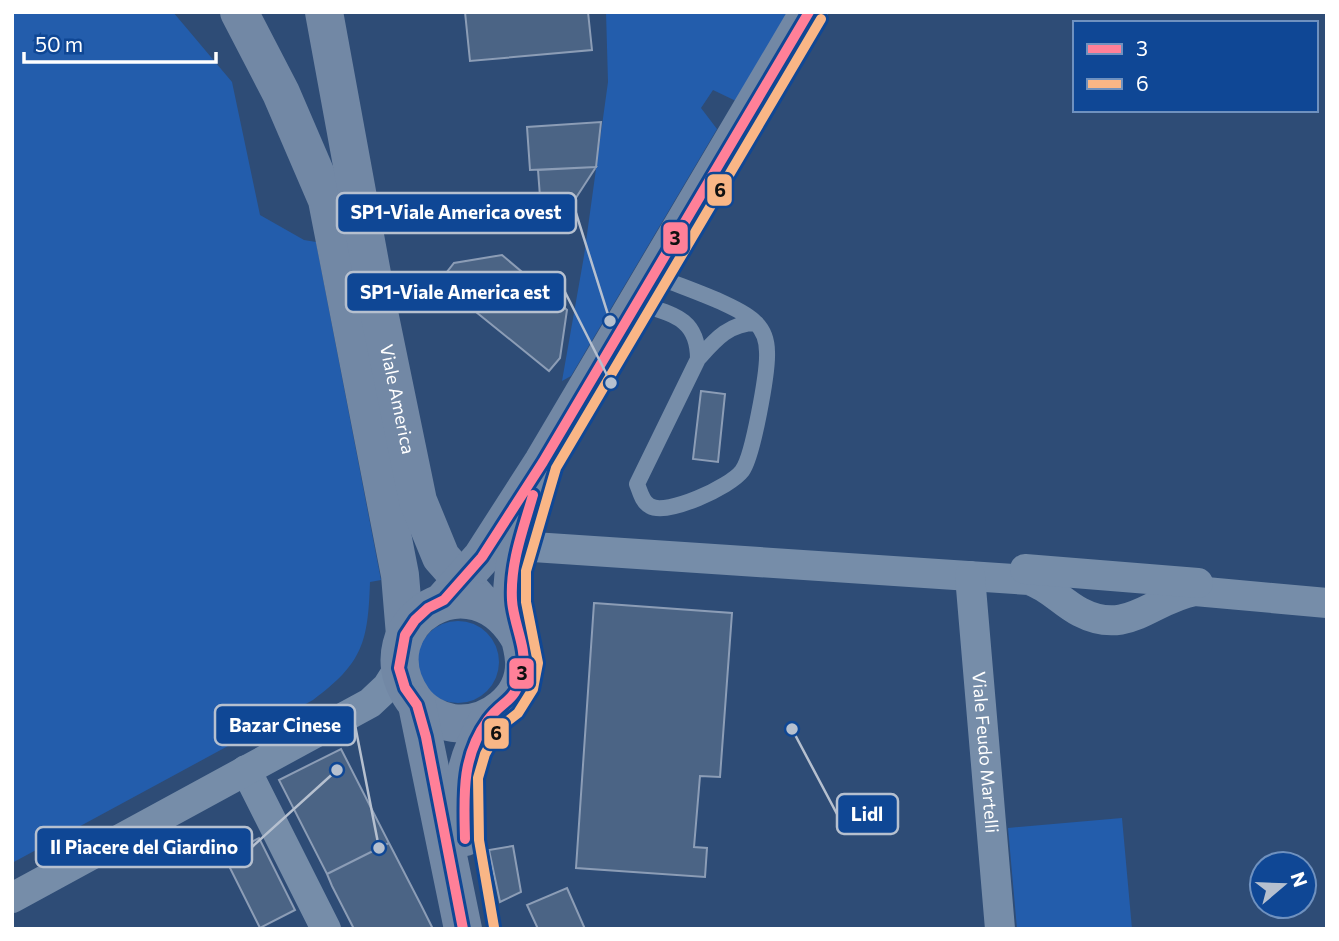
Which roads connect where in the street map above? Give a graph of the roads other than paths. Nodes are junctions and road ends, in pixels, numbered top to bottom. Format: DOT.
graph roads {
  1 [pos="239,12"];
  2 [pos="324,12"];
  3 [pos="809,12"];
  4 [pos="645,289"];
  5 [pos="756,323"];
  6 [pos="698,359"];
  7 [pos="427,522"];
  8 [pos="513,534"];
  9 [pos="970,576"];
  10 [pos="1327,592"];
  11 [pos="462,595"];
  12 [pos="1327,603"];
  13 [pos="521,641"];
  14 [pos="402,652"];
  15 [pos="417,705"];
  16 [pos="489,718"];
  17 [pos="246,770"];
  18 [pos="12,898"];
  19 [pos="326,929"];
  20 [pos="463,929"];
  21 [pos="480,929"];
  22 [pos="1000,929"];
  1 -- 14 [label="main road, Viale America"];
  2 -- 7 [label="main road, Viale America"];
  3 -- 4 [label="main road"];
  4 -- 5 [label="lane"];
  4 -- 6 [label="lane"];
  4 -- 8 [label="main road"];
  5 -- 6 [label="lane"];
  5 -- 6 [label="lane"];
  7 -- 8 [label="main road"];
  7 -- 11 [label="main road, Viale America"];
  8 -- 9 [label="street"];
  8 -- 10 [label="street"];
  8 -- 11 [label="main road"];
  8 -- 13 [label="main road"];
  9 -- 12 [label="street"];
  9 -- 22 [label="street, Viale Feudo Martelli"];
  11 -- 13 [label="main road"];
  11 -- 14 [label="main road"];
  13 -- 16 [label="main road"];
  14 -- 15 [label="main road"];
  14 -- 17 [label="street"];
  15 -- 16 [label="main road"];
  15 -- 20 [label="main road"];
  16 -- 21 [label="main road"];
  17 -- 18 [label="street"];
  17 -- 19 [label="street"];
}
